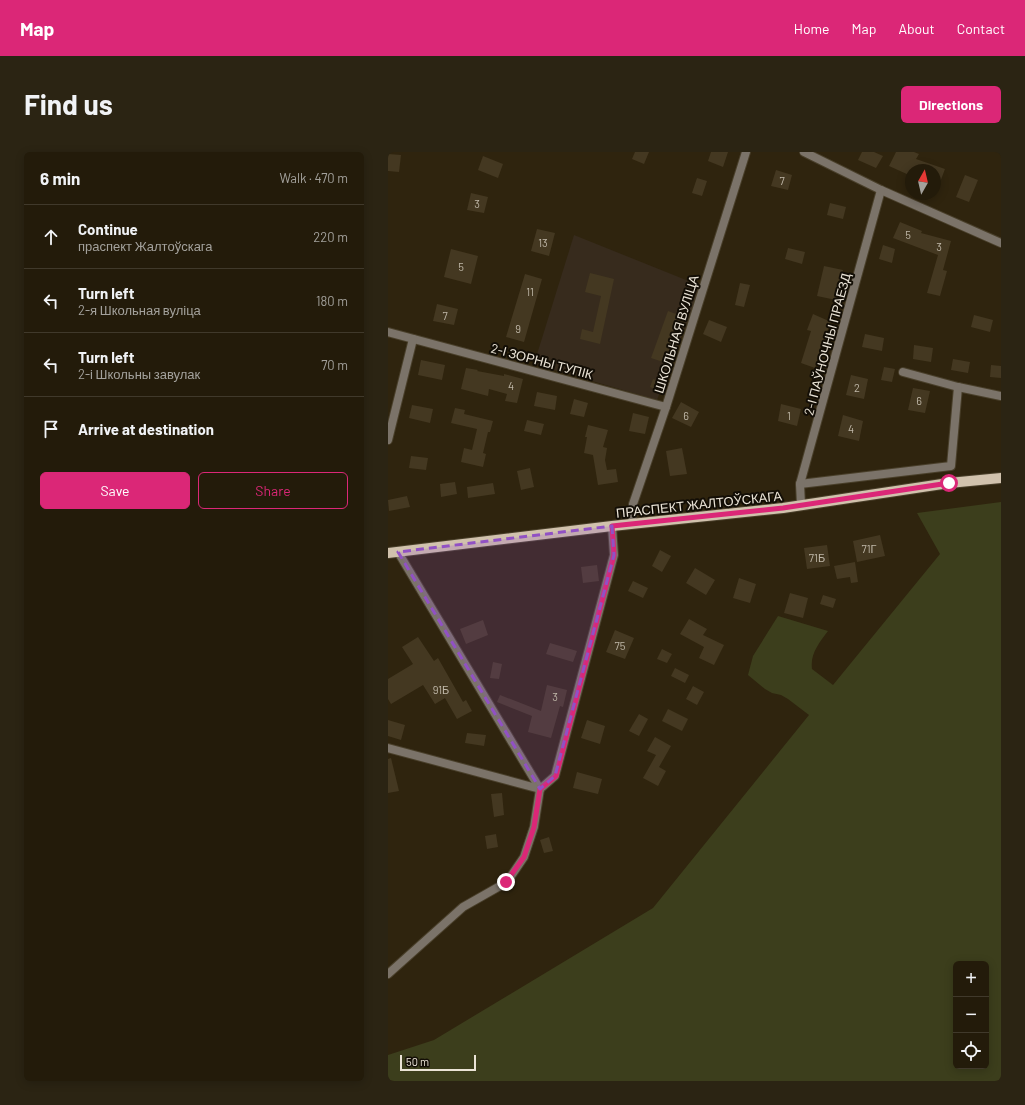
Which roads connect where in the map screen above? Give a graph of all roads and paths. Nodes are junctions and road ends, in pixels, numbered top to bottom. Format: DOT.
graph roads {
  1 [pos="746,152"];
  2 [pos="804,152"];
  3 [pos="881,190"];
  4 [pos="1001,242"];
  5 [pos="388,332"];
  6 [pos="413,339"];
  7 [pos="903,372"];
  8 [pos="958,387"];
  9 [pos="1001,396"];
  10 [pos="666,407"];
  11 [pos="388,440"];
  12 [pos="1001,478"];
  13 [pos="800,484"];
  14 [pos="801,505"];
  15 [pos="632,524"];
  16 [pos="612,526"];
  17 [pos="393,553"];
  18 [pos="388,748"];
  19 [pos="540,789"];
  20 [pos="388,974"];
  1 -- 10 [label="street, ШКОЛЬНАЯ ВУЛІЦА"];
  2 -- 3 [label="street"];
  3 -- 4 [label="street"];
  3 -- 13 [label="street, 2-І ПАЎНОЧНЫ ПРАЕЗД"];
  5 -- 6 [label="street, 2-І ЗОРНЫ ТУПІК"];
  6 -- 10 [label="street, 2-І ЗОРНЫ ТУПІК"];
  6 -- 11 [label="street"];
  7 -- 8 [label="street"];
  8 -- 9 [label="street"];
  8 -- 13 [label="street"];
  10 -- 15 [label="street, ШКОЛЬНАЯ ВУЛІЦА"];
  12 -- 14 [label="main road, ПРАСПЕКТ ЖАЛТОЎСКАГА"];
  13 -- 14 [label="street, 2-І ПАЎНОЧНЫ ПРАЕЗД"];
  14 -- 15 [label="main road, ПРАСПЕКТ ЖАЛТОЎСКАГА"];
  15 -- 16 [label="main road, ПРАСПЕКТ ЖАЛТОЎСКАГА"];
  16 -- 17 [label="main road, ПРАСПЕКТ ЖАЛТОЎСКАГА"];
  16 -- 19 [label="street"];
  17 -- 19 [label="street, ПРАСПЕКТ ЖАЛТОЎСКАГА"];
  18 -- 19 [label="street"];
  19 -- 20 [label="street"];
}
